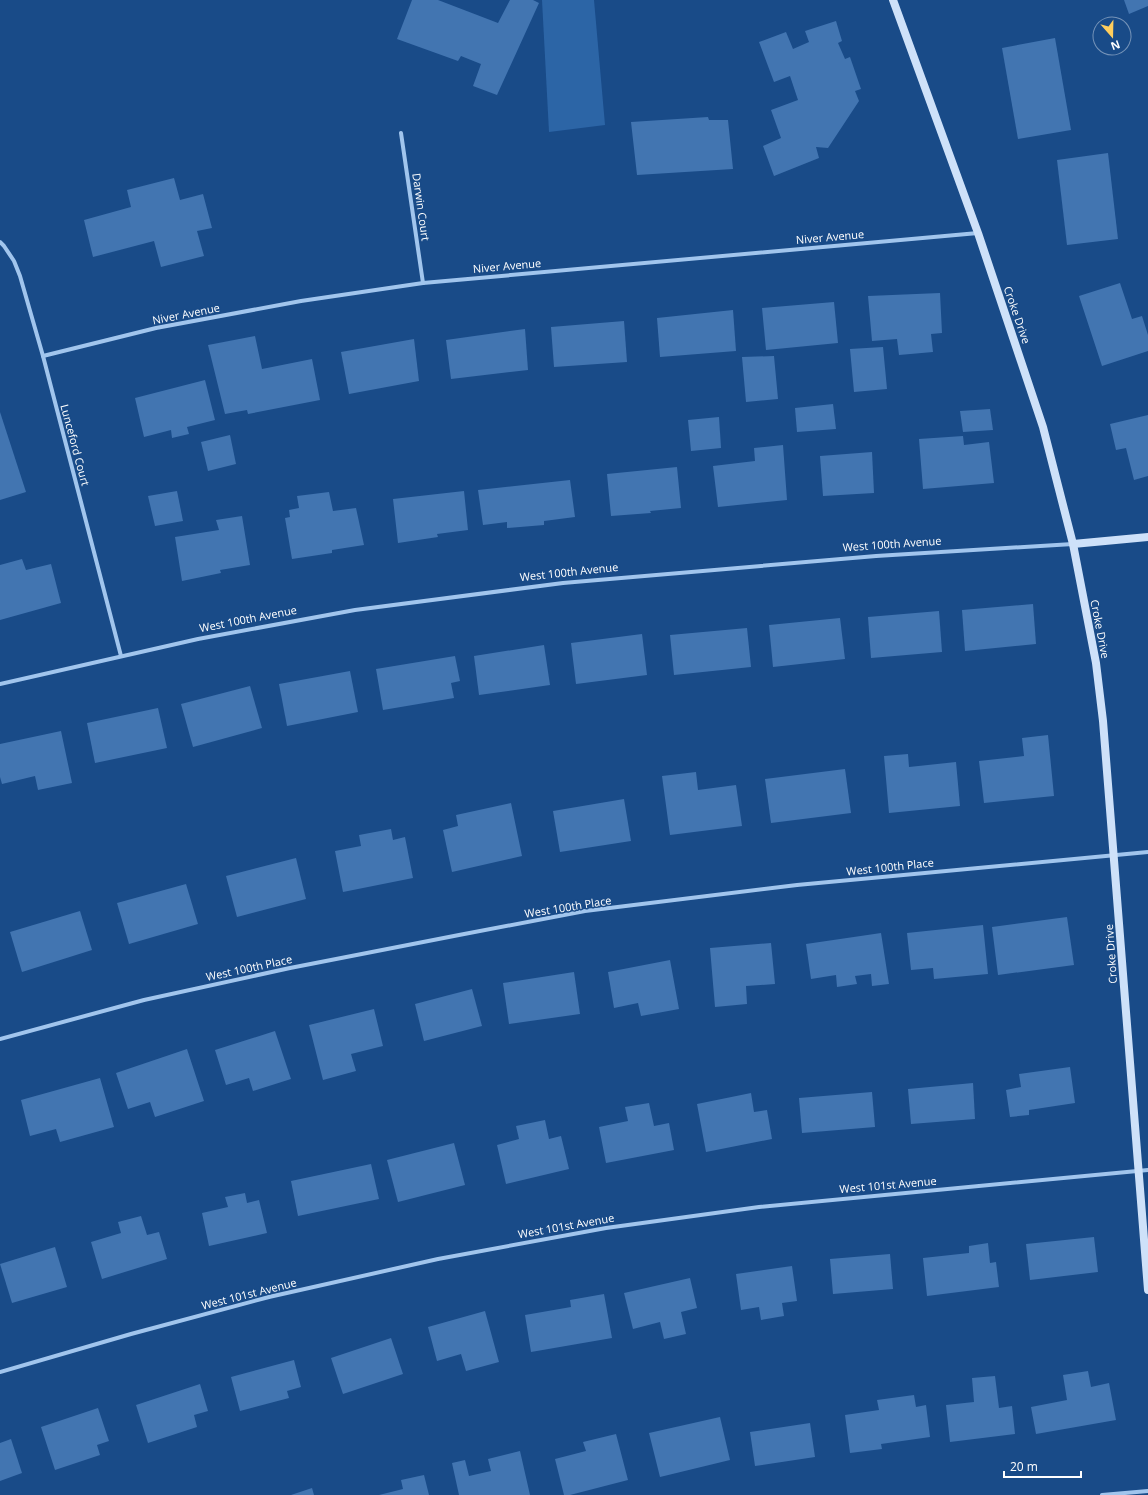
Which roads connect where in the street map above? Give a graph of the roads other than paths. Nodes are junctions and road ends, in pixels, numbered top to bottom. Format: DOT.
graph roads {
  1 [pos="893,0"];
  2 [pos="401,133"];
  3 [pos="978,233"];
  4 [pos="0,242"];
  5 [pos="423,282"];
  6 [pos="43,356"];
  7 [pos="1148,537"];
  8 [pos="1073,544"];
  9 [pos="121,656"];
  10 [pos="0,684"];
  11 [pos="1148,852"];
  12 [pos="1114,854"];
  13 [pos="0,1039"];
  14 [pos="1138,1170"];
  15 [pos="1148,1170"];
  16 [pos="1148,1290"];
  17 [pos="0,1372"];
  18 [pos="1148,1491"];
  19 [pos="1102,1495"];
  1 -- 3 [label="street, Croke Drive"];
  2 -- 5 [label="street, Darwin Court"];
  3 -- 5 [label="street, Niver Avenue"];
  3 -- 8 [label="street, Croke Drive"];
  4 -- 6 [label="street, Lunceford Court"];
  5 -- 6 [label="street, Niver Avenue"];
  6 -- 9 [label="street, Lunceford Court"];
  7 -- 8 [label="street, West 100th Avenue"];
  8 -- 9 [label="street, West 100th Avenue"];
  8 -- 12 [label="street, Croke Drive"];
  9 -- 10 [label="street, West 100th Avenue"];
  11 -- 12 [label="street, West 100th Place"];
  12 -- 13 [label="street, West 100th Place"];
  12 -- 14 [label="street, Croke Drive"];
  14 -- 15 [label="street, West 101st Avenue"];
  14 -- 16 [label="street, Croke Drive"];
  14 -- 17 [label="street, West 101st Avenue"];
  18 -- 19 [label="street"];
}
